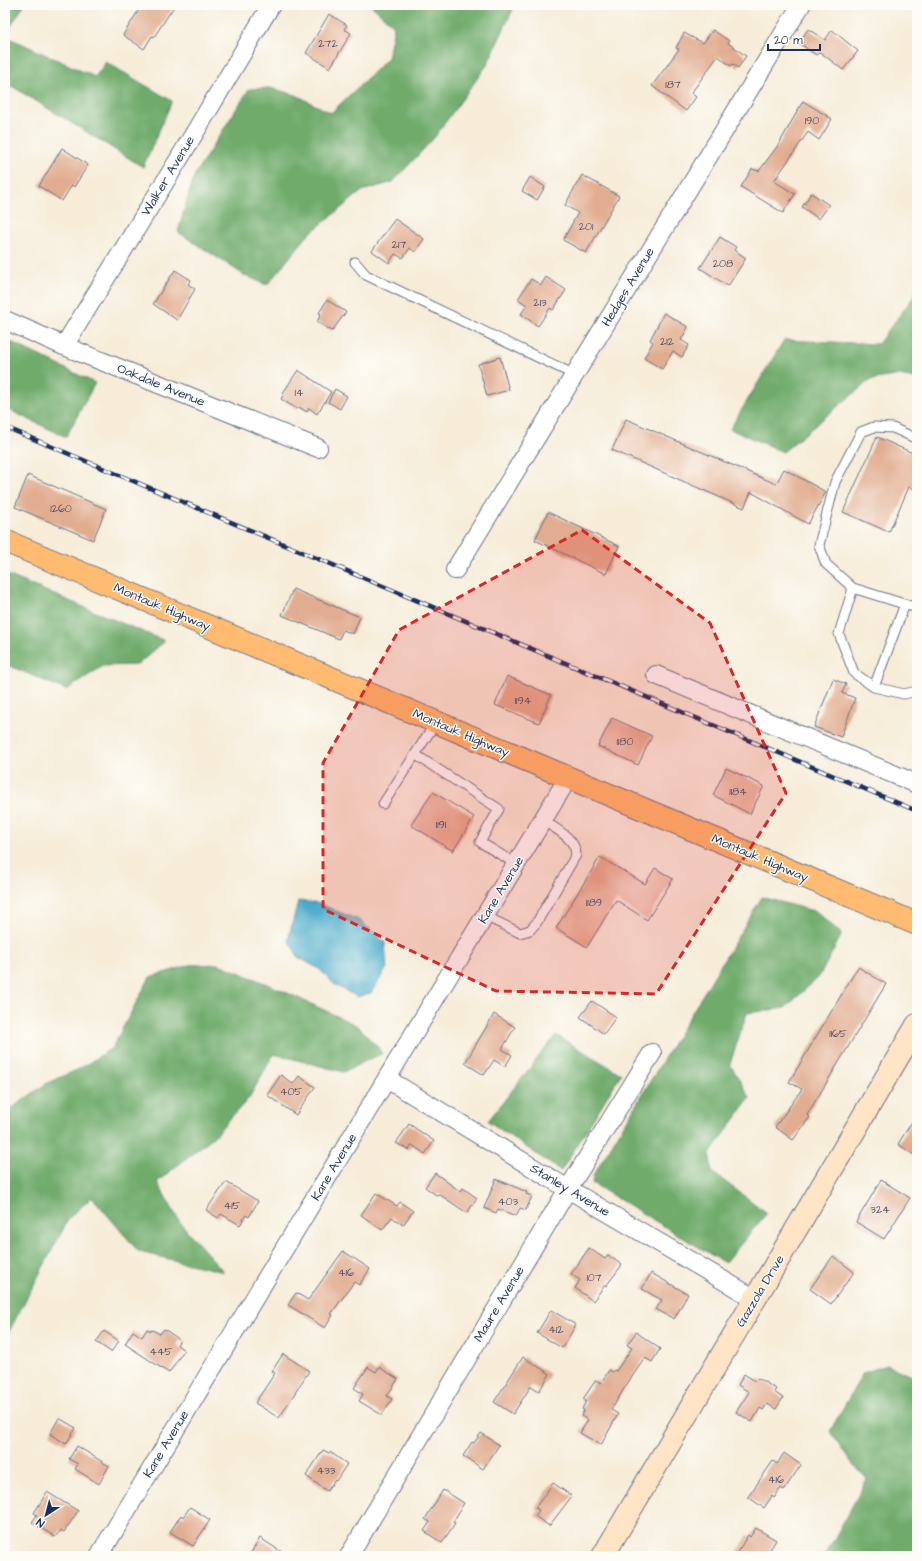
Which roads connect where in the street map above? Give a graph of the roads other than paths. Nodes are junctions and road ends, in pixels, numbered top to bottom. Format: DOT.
graph roads {
  1 [pos="271,5"];
  2 [pos="801,5"];
  3 [pos="355,262"];
  4 [pos="5,320"];
  5 [pos="64,346"];
  6 [pos="575,375"];
  7 [pos="917,439"];
  8 [pos="318,448"];
  9 [pos="5,541"];
  10 [pos="456,570"];
  11 [pos="853,588"];
  12 [pos="905,604"];
  13 [pos="917,608"];
  14 [pos="656,675"];
  15 [pos="874,687"];
  16 [pos="917,691"];
  17 [pos="436,722"];
  18 [pos="416,755"];
  19 [pos="568,778"];
  20 [pos="917,784"];
  21 [pos="383,804"];
  22 [pos="543,820"];
  23 [pos="516,864"];
  24 [pos="485,916"];
  25 [pos="917,924"];
  26 [pos="917,1025"];
  27 [pos="652,1053"];
  28 [pos="387,1079"];
  29 [pos="568,1189"];
  30 [pos="755,1299"];
  31 [pos="98,1556"];
  32 [pos="349,1556"];
  33 [pos="603,1556"];
  1 -- 5 [label="street, Walker Avenue"];
  2 -- 6 [label="street, Hedges Avenue"];
  3 -- 6 [label="lane"];
  4 -- 5 [label="street, Oakdale Avenue"];
  5 -- 8 [label="street, Oakdale Avenue"];
  6 -- 10 [label="street, Hedges Avenue"];
  7 -- 11 [label="lane"];
  9 -- 17 [label="main road, Montauk Highway"];
  11 -- 12 [label="lane"];
  11 -- 15 [label="lane"];
  12 -- 13 [label="lane"];
  12 -- 15 [label="lane"];
  14 -- 20 [label="street"];
  15 -- 16 [label="lane"];
  17 -- 18 [label="lane"];
  17 -- 19 [label="main road, Montauk Highway"];
  18 -- 21 [label="lane"];
  18 -- 23 [label="lane"];
  19 -- 22 [label="street, Kane Avenue"];
  19 -- 25 [label="main road, Montauk Highway"];
  22 -- 23 [label="street, Kane Avenue"];
  22 -- 24 [label="lane"];
  23 -- 24 [label="street, Kane Avenue"];
  24 -- 28 [label="street, Kane Avenue"];
  26 -- 30 [label="street, Gazzola Drive"];
  27 -- 29 [label="street, Maure Avenue"];
  28 -- 29 [label="street, Stanley Avenue"];
  28 -- 31 [label="street, Kane Avenue"];
  29 -- 30 [label="street, Stanley Avenue"];
  29 -- 32 [label="street, Maure Avenue"];
  30 -- 33 [label="street, Gazzola Drive"];
}
